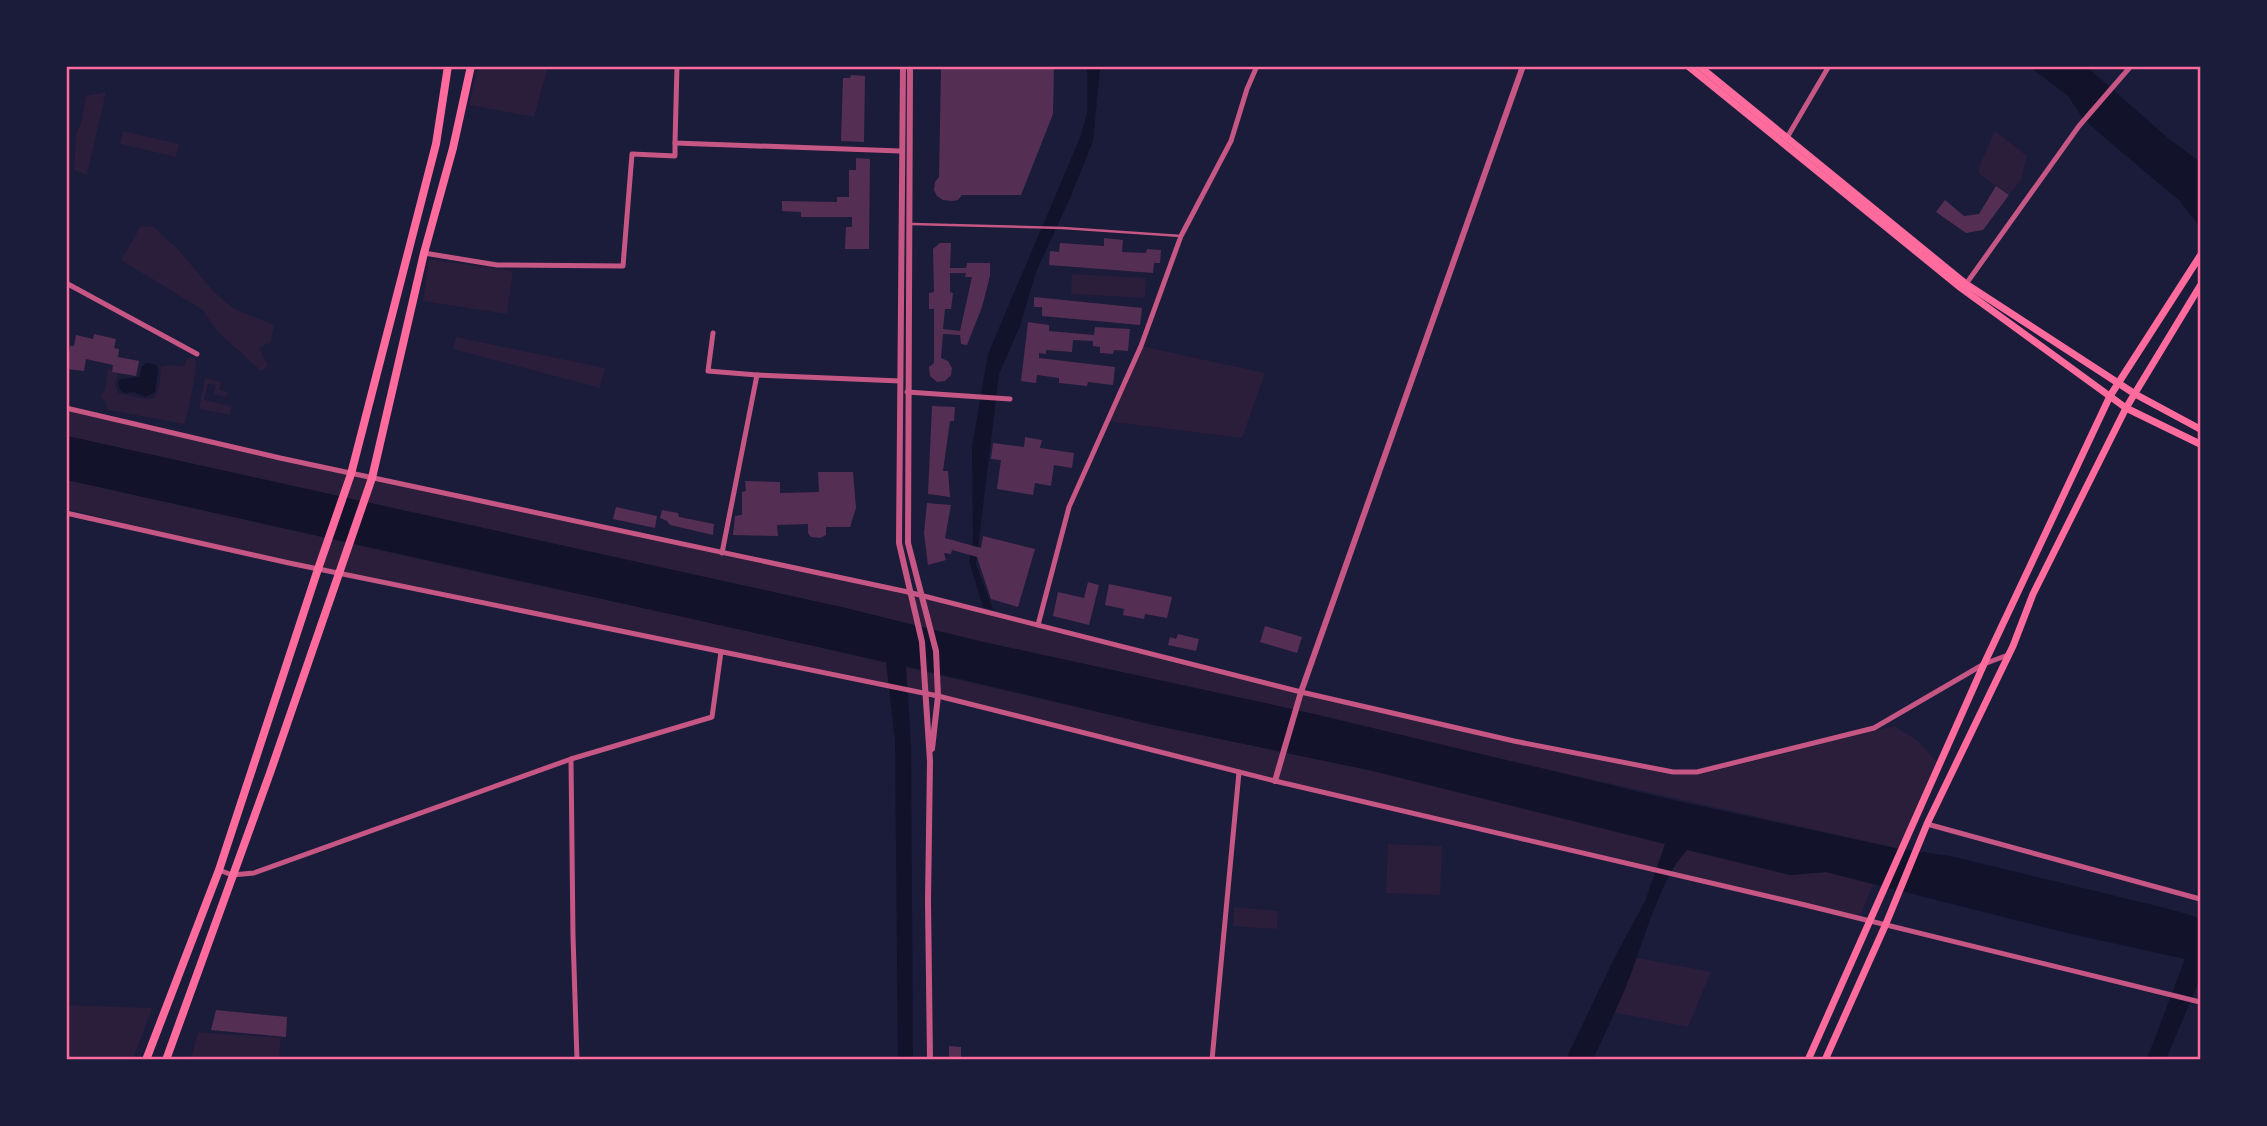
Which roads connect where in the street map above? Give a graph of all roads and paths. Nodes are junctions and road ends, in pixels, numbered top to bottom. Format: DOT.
graph roads {
  1 [pos="449,66"];
  2 [pos="471,66"];
  3 [pos="677,66"];
  4 [pos="902,66"];
  5 [pos="910,66"];
  6 [pos="1257,66"];
  7 [pos="1522,66"];
  8 [pos="1688,66"];
  9 [pos="1699,66"];
  10 [pos="1829,66"];
  11 [pos="2131,66"];
  12 [pos="1785,140"];
  13 [pos="675,143"];
  14 [pos="900,151"];
  15 [pos="909,224"];
  16 [pos="1181,236"];
  17 [pos="424,253"];
  18 [pos="2200,256"];
  19 [pos="66,283"];
  20 [pos="1966,284"];
  21 [pos="2200,286"];
  22 [pos="713,333"];
  23 [pos="197,354"];
  24 [pos="757,374"];
  25 [pos="900,381"];
  26 [pos="2119,383"];
  27 [pos="907,392"];
  28 [pos="2135,394"];
  29 [pos="2110,397"];
  30 [pos="1010,399"];
  31 [pos="66,408"];
  32 [pos="2126,408"];
  33 [pos="2200,429"];
  34 [pos="2200,444"];
  35 [pos="351,474"];
  36 [pos="372,478"];
  37 [pos="66,513"];
  38 [pos="722,553"];
  39 [pos="318,569"];
  40 [pos="341,573"];
  41 [pos="908,592"];
  42 [pos="921,596"];
  43 [pos="1038,625"];
  44 [pos="721,652"];
  45 [pos="2008,655"];
  46 [pos="1984,664"];
  47 [pos="1301,692"];
  48 [pos="925,694"];
  49 [pos="938,696"];
  50 [pos="571,759"];
  51 [pos="930,761"];
  52 [pos="1239,772"];
  53 [pos="1275,781"];
  54 [pos="1927,824"];
  55 [pos="219,870"];
  56 [pos="232,875"];
  57 [pos="2200,899"];
  58 [pos="1870,922"];
  59 [pos="1885,926"];
  60 [pos="2199,1001"];
  61 [pos="146,1059"];
  62 [pos="166,1059"];
  63 [pos="577,1059"];
  64 [pos="930,1059"];
  65 [pos="1212,1059"];
  66 [pos="1808,1059"];
  67 [pos="1825,1059"];
  1 -- 35 [label="main road"];
  2 -- 17 [label="main road"];
  3 -- 13 [label="street"];
  4 -- 14 [label="street"];
  5 -- 15 [label="street"];
  6 -- 16 [label="street"];
  7 -- 47 [label="street"];
  8 -- 12 [label="main road"];
  9 -- 12 [label="main road"];
  10 -- 12 [label="street"];
  11 -- 20 [label="street"];
  12 -- 20 [label="main road"];
  12 -- 29 [label="main road"];
  13 -- 14 [label="street"];
  13 -- 17 [label="street"];
  14 -- 25 [label="street"];
  15 -- 16 [label="lane"];
  15 -- 27 [label="street"];
  16 -- 43 [label="street"];
  17 -- 36 [label="main road"];
  18 -- 26 [label="main road"];
  19 -- 23 [label="street"];
  20 -- 26 [label="main road"];
  21 -- 28 [label="main road"];
  22 -- 24 [label="street"];
  24 -- 25 [label="street"];
  24 -- 38 [label="street"];
  25 -- 41 [label="street"];
  26 -- 28 [label="main road"];
  26 -- 29 [label="main road"];
  27 -- 30 [label="street"];
  27 -- 42 [label="street"];
  28 -- 32 [label="main road"];
  28 -- 33 [label="main road"];
  29 -- 32 [label="main road"];
  29 -- 46 [label="main road"];
  31 -- 35 [label="street"];
  32 -- 34 [label="main road"];
  32 -- 45 [label="main road"];
  35 -- 36 [label="street"];
  35 -- 39 [label="main road"];
  36 -- 38 [label="street"];
  36 -- 40 [label="main road"];
  37 -- 39 [label="street"];
  38 -- 41 [label="street"];
  39 -- 40 [label="street"];
  39 -- 55 [label="main road"];
  40 -- 44 [label="street"];
  40 -- 56 [label="main road"];
  41 -- 42 [label="street"];
  41 -- 48 [label="street"];
  42 -- 43 [label="street"];
  42 -- 49 [label="street"];
  43 -- 47 [label="street"];
  44 -- 48 [label="street"];
  44 -- 50 [label="street"];
  45 -- 46 [label="street"];
  45 -- 54 [label="main road"];
  46 -- 47 [label="street"];
  46 -- 58 [label="main road"];
  47 -- 53 [label="street"];
  48 -- 49 [label="street"];
  48 -- 51 [label="street"];
  49 -- 51 [label="street"];
  49 -- 52 [label="street"];
  50 -- 56 [label="street"];
  50 -- 63 [label="street"];
  51 -- 64 [label="street"];
  52 -- 53 [label="street"];
  52 -- 65 [label="street"];
  53 -- 58 [label="street"];
  54 -- 57 [label="street"];
  54 -- 59 [label="main road"];
  55 -- 56 [label="street"];
  55 -- 61 [label="main road"];
  56 -- 62 [label="main road"];
  58 -- 59 [label="street"];
  58 -- 66 [label="main road"];
  59 -- 60 [label="street"];
  59 -- 67 [label="main road"];
}
